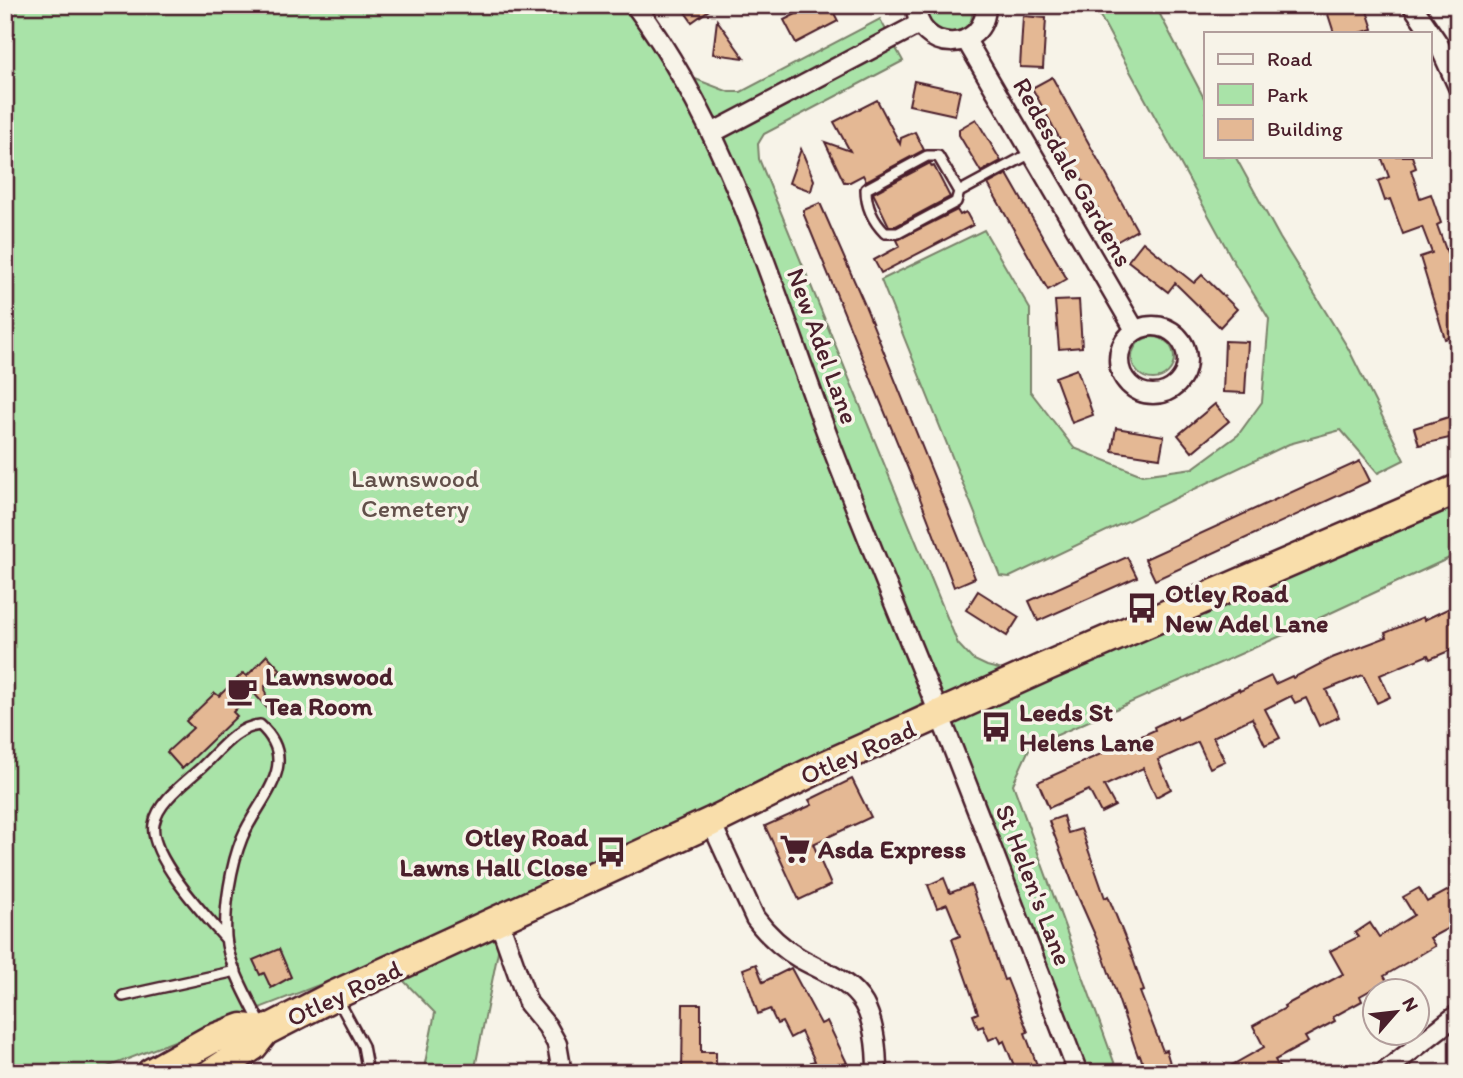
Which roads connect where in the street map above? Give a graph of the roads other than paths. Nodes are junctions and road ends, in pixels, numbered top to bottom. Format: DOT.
graph roads {
  1 [pos="635,5"];
  2 [pos="916,5"];
  3 [pos="986,5"];
  4 [pos="1412,5"];
  5 [pos="919,24"];
  6 [pos="1430,32"];
  7 [pos="1432,34"];
  8 [pos="966,40"];
  9 [pos="1458,87"];
  10 [pos="712,132"];
  11 [pos="1031,153"];
  12 [pos="959,192"];
  13 [pos="1135,330"];
  14 [pos="1458,489"];
  15 [pos="940,716"];
  16 [pos="711,822"];
  17 [pos="499,921"];
  18 [pos="226,939"];
  19 [pos="236,971"];
  20 [pos="335,995"];
  21 [pos="123,996"];
  22 [pos="1458,1014"];
  23 [pos="265,1031"];
  24 [pos="172,1069"];
  25 [pos="212,1073"];
  26 [pos="368,1073"];
  27 [pos="562,1073"];
  28 [pos="877,1073"];
  29 [pos="1078,1073"];
  30 [pos="1383,1073"];
  1 -- 10 [label="street, New Adel Lane"];
  2 -- 5 [label="street"];
  3 -- 8 [label="street"];
  4 -- 6 [label="street"];
  5 -- 8 [label="street"];
  5 -- 10 [label="street"];
  7 -- 9 [label="street"];
  8 -- 11 [label="street, Redesdale Gardens"];
  10 -- 15 [label="street, New Adel Lane"];
  11 -- 12 [label="lane"];
  11 -- 13 [label="street, Redesdale Gardens"];
  12 -- 12 [label="lane"];
  14 -- 15 [label="highway, Otley Road"];
  15 -- 16 [label="highway, Otley Road"];
  15 -- 29 [label="street, St Helen's Lane"];
  16 -- 17 [label="highway, Otley Road"];
  16 -- 28 [label="street"];
  17 -- 20 [label="highway, Otley Road"];
  17 -- 27 [label="street"];
  18 -- 18 [label="lane"];
  18 -- 19 [label="lane"];
  19 -- 21 [label="lane"];
  19 -- 23 [label="lane"];
  20 -- 23 [label="highway, Otley Road"];
  20 -- 26 [label="lane"];
  22 -- 30 [label="street"];
  23 -- 24 [label="highway, Otley Road"];
  23 -- 25 [label="highway, Otley Road"];
}
